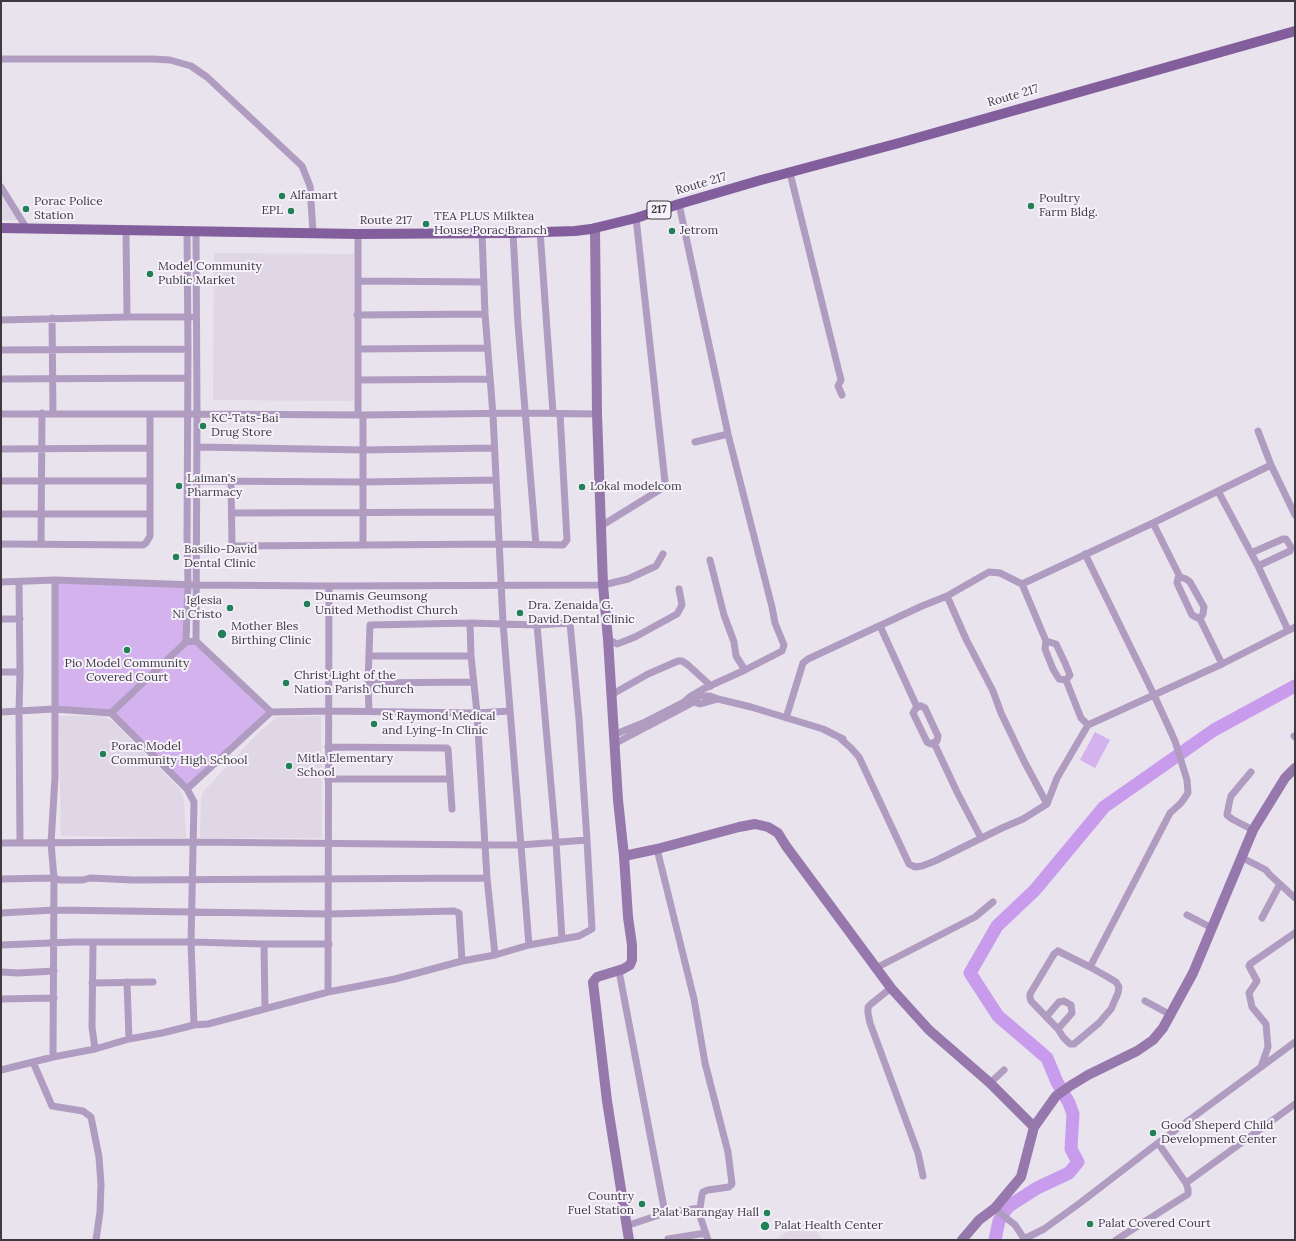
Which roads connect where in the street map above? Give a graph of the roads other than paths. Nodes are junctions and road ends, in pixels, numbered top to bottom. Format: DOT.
graph roads {
  1 [pos="1295,31"];
  2 [pos="1,60"];
  3 [pos="790,173"];
  4 [pos="1,187"];
  5 [pos="679,204"];
  6 [pos="636,218"];
  7 [pos="1,228"];
  8 [pos="595,228"];
  9 [pos="27,229"];
  10 [pos="126,230"];
  11 [pos="191,231"];
  12 [pos="540,231"];
  13 [pos="313,232"];
  14 [pos="513,232"];
  15 [pos="482,233"];
  16 [pos="358,234"];
  17 [pos="358,281"];
  18 [pos="484,282"];
  19 [pos="484,314"];
  20 [pos="358,315"];
  21 [pos="127,317"];
  22 [pos="188,317"];
  23 [pos="196,317"];
  24 [pos="52,318"];
  25 [pos="1,320"];
  26 [pos="487,348"];
  27 [pos="53,349"];
  28 [pos="188,349"];
  29 [pos="358,349"];
  30 [pos="1,350"];
  31 [pos="188,378"];
  32 [pos="1,379"];
  33 [pos="53,379"];
  34 [pos="490,379"];
  35 [pos="358,380"];
  36 [pos="842,395"];
  37 [pos="53,413"];
  38 [pos="525,413"];
  39 [pos="1,414"];
  40 [pos="42,414"];
  41 [pos="150,414"];
  42 [pos="188,414"];
  43 [pos="197,414"];
  44 [pos="556,414"];
  45 [pos="597,414"];
  46 [pos="360,415"];
  47 [pos="493,415"];
  48 [pos="1258,431"];
  49 [pos="728,434"];
  50 [pos="695,442"];
  51 [pos="197,447"];
  52 [pos="41,448"];
  53 [pos="150,448"];
  54 [pos="494,448"];
  55 [pos="1,449"];
  56 [pos="363,450"];
  57 [pos="1271,465"];
  58 [pos="496,480"];
  59 [pos="1,481"];
  60 [pos="41,481"];
  61 [pos="150,481"];
  62 [pos="196,481"];
  63 [pos="231,481"];
  64 [pos="363,482"];
  65 [pos="1218,491"];
  66 [pos="498,512"];
  67 [pos="40,513"];
  68 [pos="232,513"];
  69 [pos="363,513"];
  70 [pos="1,514"];
  71 [pos="150,514"];
  72 [pos="1295,514"];
  73 [pos="1153,524"];
  74 [pos="601,526"];
  75 [pos="1,544"];
  76 [pos="41,544"];
  77 [pos="500,544"];
  78 [pos="363,545"];
  79 [pos="536,545"];
  80 [pos="1251,553"];
  81 [pos="663,554"];
  82 [pos="1085,554"];
  83 [pos="710,560"];
  84 [pos="1258,566"];
  85 [pos="1180,577"];
  86 [pos="55,580"];
  87 [pos="1,582"];
  88 [pos="19,582"];
  89 [pos="603,584"];
  90 [pos="1022,584"];
  91 [pos="192,585"];
  92 [pos="501,585"];
  93 [pos="329,586"];
  94 [pos="679,589"];
  95 [pos="947,596"];
  96 [pos="1,619"];
  97 [pos="20,619"];
  98 [pos="1200,619"];
  99 [pos="470,623"];
  100 [pos="503,623"];
  101 [pos="537,624"];
  102 [pos="880,626"];
  103 [pos="1295,627"];
  104 [pos="1288,630"];
  105 [pos="608,639"];
  106 [pos="1046,641"];
  107 [pos="186,642"];
  108 [pos="196,642"];
  109 [pos="369,656"];
  110 [pos="471,656"];
  111 [pos="1222,664"];
  112 [pos="745,670"];
  113 [pos="1,672"];
  114 [pos="20,672"];
  115 [pos="1066,680"];
  116 [pos="474,682"];
  117 [pos="368,683"];
  118 [pos="711,686"];
  119 [pos="611,695"];
  120 [pos="1154,695"];
  121 [pos="917,707"];
  122 [pos="54,709"];
  123 [pos="330,711"];
  124 [pos="369,711"];
  125 [pos="510,711"];
  126 [pos="1,712"];
  127 [pos="19,712"];
  128 [pos="271,712"];
  129 [pos="112,713"];
  130 [pos="477,713"];
  131 [pos="786,718"];
  132 [pos="1088,725"];
  133 [pos="613,740"];
  134 [pos="934,742"];
  135 [pos="328,747"];
  136 [pos="1295,768"];
  137 [pos="1251,772"];
  138 [pos="328,779"];
  139 [pos="450,779"];
  140 [pos="187,789"];
  141 [pos="1047,804"];
  142 [pos="452,809"];
  143 [pos="1253,830"];
  144 [pos="981,838"];
  145 [pos="587,840"];
  146 [pos="193,842"];
  147 [pos="556,842"];
  148 [pos="1,843"];
  149 [pos="20,843"];
  150 [pos="51,843"];
  151 [pos="328,844"];
  152 [pos="520,844"];
  153 [pos="486,845"];
  154 [pos="657,849"];
  155 [pos="624,856"];
  156 [pos="1241,857"];
  157 [pos="54,878"];
  158 [pos="487,878"];
  159 [pos="1,879"];
  160 [pos="193,880"];
  161 [pos="328,880"];
  162 [pos="1280,884"];
  163 [pos="1294,895"];
  164 [pos="993,902"];
  165 [pos="54,910"];
  166 [pos="192,912"];
  167 [pos="1,913"];
  168 [pos="328,914"];
  169 [pos="1187,916"];
  170 [pos="1262,918"];
  171 [pos="1212,928"];
  172 [pos="1295,933"];
  173 [pos="562,939"];
  174 [pos="191,942"];
  175 [pos="54,943"];
  176 [pos="93,943"];
  177 [pos="264,944"];
  178 [pos="329,944"];
  179 [pos="1,945"];
  180 [pos="529,945"];
  181 [pos="495,955"];
  182 [pos="462,961"];
  183 [pos="1090,966"];
  184 [pos="876,968"];
  185 [pos="54,971"];
  186 [pos="619,971"];
  187 [pos="1,972"];
  188 [pos="127,982"];
  189 [pos="153,982"];
  190 [pos="92,983"];
  191 [pos="891,988"];
  192 [pos="328,992"];
  193 [pos="54,998"];
  194 [pos="1,999"];
  195 [pos="1145,1001"];
  196 [pos="265,1008"];
  197 [pos="1171,1015"];
  198 [pos="1046,1017"];
  199 [pos="194,1025"];
  200 [pos="1058,1029"];
  201 [pos="129,1039"];
  202 [pos="1295,1042"];
  203 [pos="94,1049"];
  204 [pos="53,1057"];
  205 [pos="33,1062"];
  206 [pos="1261,1068"];
  207 [pos="1,1070"];
  208 [pos="1004,1070"];
  209 [pos="990,1083"];
  210 [pos="1295,1104"];
  211 [pos="1034,1127"];
  212 [pos="1158,1143"];
  213 [pos="923,1176"];
  214 [pos="1186,1183"];
  215 [pos="700,1208"];
  216 [pos="997,1210"];
  217 [pos="665,1214"];
  218 [pos="626,1226"];
  219 [pos="707,1236"];
  220 [pos="668,1239"];
  221 [pos="96,1240"];
  222 [pos="629,1240"];
  223 [pos="962,1240"];
  224 [pos="1024,1240"];
  225 [pos="1116,1240"];
  1 -- 3 [label="main road, Route 217 / 217"];
  2 -- 13 [label="street"];
  3 -- 5 [label="main road, Route 217 / 217"];
  3 -- 36 [label="street"];
  4 -- 9 [label="street"];
  5 -- 6 [label="main road, Route 217 / 217"];
  5 -- 49 [label="street"];
  6 -- 8 [label="main road, Route 217 / 217"];
  6 -- 74 [label="street"];
  7 -- 9 [label="main road, Route 217 / 217"];
  8 -- 12 [label="main road, Route 217 / 217"];
  8 -- 45 [label="street"];
  9 -- 10 [label="main road, Route 217 / 217"];
  10 -- 11 [label="main road, Route 217 / 217"];
  10 -- 21 [label="street"];
  11 -- 13 [label="main road, Route 217 / 217"];
  11 -- 22 [label="street"];
  11 -- 23 [label="street"];
  12 -- 14 [label="main road, Route 217 / 217"];
  12 -- 44 [label="street"];
  13 -- 16 [label="main road, Route 217 / 217"];
  14 -- 15 [label="main road, Route 217 / 217"];
  14 -- 38 [label="street"];
  15 -- 16 [label="main road, Route 217 / 217"];
  15 -- 18 [label="street"];
  16 -- 17 [label="street"];
  17 -- 18 [label="street"];
  17 -- 20 [label="street"];
  18 -- 19 [label="street"];
  19 -- 20 [label="street"];
  19 -- 26 [label="street"];
  20 -- 29 [label="street"];
  21 -- 22 [label="street"];
  21 -- 24 [label="street"];
  22 -- 23 [label="street"];
  22 -- 28 [label="street"];
  23 -- 43 [label="street"];
  24 -- 25 [label="street"];
  24 -- 27 [label="street"];
  26 -- 29 [label="street"];
  26 -- 34 [label="street"];
  27 -- 28 [label="street"];
  27 -- 30 [label="street"];
  27 -- 33 [label="street"];
  28 -- 31 [label="street"];
  29 -- 35 [label="street"];
  31 -- 33 [label="street"];
  31 -- 42 [label="street"];
  32 -- 33 [label="street"];
  33 -- 37 [label="street"];
  34 -- 35 [label="street"];
  34 -- 47 [label="street"];
  35 -- 46 [label="street"];
  37 -- 40 [label="street"];
  37 -- 41 [label="street"];
  38 -- 44 [label="street"];
  38 -- 47 [label="street"];
  38 -- 79 [label="street"];
  39 -- 40 [label="street"];
  40 -- 52 [label="street"];
  41 -- 42 [label="street"];
  41 -- 53 [label="street"];
  42 -- 43 [label="street"];
  42 -- 91 [label="street"];
  43 -- 46 [label="street"];
  43 -- 51 [label="street"];
  44 -- 45 [label="street"];
  44 -- 79 [label="street"];
  45 -- 74 [label="street"];
  46 -- 47 [label="street"];
  46 -- 56 [label="street"];
  47 -- 54 [label="street"];
  48 -- 57 [label="street"];
  49 -- 50 [label="street"];
  49 -- 112 [label="street"];
  51 -- 56 [label="street"];
  51 -- 62 [label="street"];
  52 -- 53 [label="street"];
  52 -- 55 [label="street"];
  52 -- 60 [label="street"];
  53 -- 61 [label="street"];
  54 -- 56 [label="street"];
  54 -- 58 [label="street"];
  56 -- 64 [label="street"];
  57 -- 65 [label="street"];
  57 -- 72 [label="street"];
  58 -- 64 [label="street"];
  58 -- 66 [label="street"];
  59 -- 60 [label="street"];
  60 -- 61 [label="street"];
  60 -- 67 [label="street"];
  61 -- 71 [label="street"];
  62 -- 63 [label="street"];
  62 -- 91 [label="street"];
  63 -- 64 [label="street"];
  63 -- 68 [label="street"];
  64 -- 69 [label="street"];
  65 -- 73 [label="street"];
  65 -- 80 [label="street"];
  66 -- 69 [label="street"];
  66 -- 77 [label="street"];
  67 -- 70 [label="street"];
  67 -- 71 [label="street"];
  67 -- 76 [label="street"];
  68 -- 69 [label="street"];
  68 -- 78 [label="street"];
  69 -- 78 [label="street"];
  71 -- 76 [label="street"];
  73 -- 82 [label="street"];
  73 -- 85 [label="street"];
  74 -- 89 [label="street"];
  75 -- 76 [label="street"];
  77 -- 78 [label="street"];
  77 -- 79 [label="street"];
  77 -- 92 [label="street"];
  80 -- 84 [label="street"];
  80 -- 84 [label="street"];
  81 -- 89 [label="street"];
  82 -- 90 [label="street"];
  82 -- 120 [label="street"];
  83 -- 112 [label="street"];
  84 -- 104 [label="street"];
  85 -- 98 [label="street"];
  85 -- 98 [label="street"];
  86 -- 88 [label="street"];
  86 -- 91 [label="street"];
  86 -- 122 [label="street"];
  87 -- 88 [label="street"];
  88 -- 97 [label="street"];
  89 -- 92 [label="street"];
  89 -- 105 [label="street"];
  90 -- 95 [label="street"];
  90 -- 106 [label="street"];
  91 -- 93 [label="street"];
  91 -- 107 [label="street"];
  91 -- 108 [label="street"];
  92 -- 93 [label="street"];
  92 -- 100 [label="street"];
  93 -- 123 [label="street"];
  94 -- 105 [label="street"];
  95 -- 102 [label="street"];
  95 -- 141 [label="street"];
  96 -- 97 [label="street"];
  97 -- 114 [label="street"];
  98 -- 111 [label="street"];
  99 -- 100 [label="street"];
  99 -- 109 [label="street"];
  99 -- 110 [label="street"];
  100 -- 101 [label="street"];
  100 -- 125 [label="street"];
  101 -- 145 [label="street"];
  101 -- 147 [label="street"];
  102 -- 121 [label="street"];
  102 -- 131 [label="street"];
  103 -- 104 [label="street"];
  104 -- 111 [label="street"];
  105 -- 119 [label="street"];
  106 -- 115 [label="street"];
  106 -- 115 [label="street"];
  107 -- 108 [label="street"];
  107 -- 129 [label="street"];
  108 -- 128 [label="street"];
  109 -- 110 [label="street"];
  109 -- 117 [label="street"];
  110 -- 116 [label="street"];
  111 -- 120 [label="street"];
  112 -- 118 [label="street"];
  113 -- 114 [label="street"];
  114 -- 127 [label="street"];
  115 -- 132 [label="street"];
  116 -- 117 [label="street"];
  116 -- 130 [label="street"];
  117 -- 124 [label="street"];
  118 -- 119 [label="street"];
  118 -- 133 [label="street"];
  119 -- 133 [label="street"];
  120 -- 132 [label="street"];
  120 -- 183 [label="street"];
  121 -- 134 [label="street"];
  121 -- 134 [label="street"];
  122 -- 127 [label="street"];
  122 -- 129 [label="street"];
  122 -- 150 [label="street"];
  123 -- 124 [label="street"];
  123 -- 128 [label="street"];
  123 -- 135 [label="street"];
  124 -- 130 [label="street"];
  125 -- 130 [label="street"];
  125 -- 152 [label="street"];
  126 -- 127 [label="street"];
  127 -- 149 [label="street"];
  128 -- 140 [label="street"];
  129 -- 140 [label="street"];
  130 -- 153 [label="street"];
  131 -- 133 [label="street"];
  131 -- 144 [label="street"];
  132 -- 141 [label="street"];
  133 -- 155 [label="street"];
  134 -- 144 [label="street"];
  135 -- 138 [label="street"];
  135 -- 139 [label="street"];
  136 -- 143 [label="street"];
  137 -- 143 [label="street"];
  138 -- 139 [label="street"];
  138 -- 151 [label="street"];
  139 -- 142 [label="street"];
  140 -- 146 [label="street"];
  141 -- 144 [label="street"];
  143 -- 156 [label="street"];
  145 -- 147 [label="street"];
  145 -- 173 [label="street"];
  146 -- 150 [label="street"];
  146 -- 151 [label="street"];
  146 -- 160 [label="street"];
  147 -- 152 [label="street"];
  147 -- 173 [label="street"];
  148 -- 149 [label="street"];
  149 -- 150 [label="street"];
  150 -- 157 [label="street"];
  151 -- 153 [label="street"];
  151 -- 161 [label="street"];
  152 -- 153 [label="street"];
  152 -- 180 [label="street"];
  153 -- 158 [label="street"];
  154 -- 155 [label="street"];
  154 -- 184 [label="street"];
  154 -- 215 [label="street"];
  155 -- 186 [label="street"];
  156 -- 162 [label="street"];
  156 -- 171 [label="street"];
  157 -- 159 [label="street"];
  157 -- 160 [label="street"];
  157 -- 165 [label="street"];
  158 -- 161 [label="street"];
  158 -- 181 [label="street"];
  160 -- 161 [label="street"];
  160 -- 166 [label="street"];
  161 -- 168 [label="street"];
  162 -- 163 [label="street"];
  162 -- 170 [label="street"];
  164 -- 184 [label="street"];
  165 -- 166 [label="street"];
  165 -- 167 [label="street"];
  165 -- 175 [label="street"];
  166 -- 168 [label="street"];
  166 -- 174 [label="street"];
  168 -- 178 [label="street"];
  168 -- 182 [label="street"];
  169 -- 171 [label="street"];
  171 -- 197 [label="street"];
  172 -- 206 [label="street"];
  173 -- 180 [label="street"];
  174 -- 176 [label="street"];
  174 -- 177 [label="street"];
  174 -- 199 [label="street"];
  175 -- 176 [label="street"];
  175 -- 179 [label="street"];
  175 -- 185 [label="street"];
  176 -- 190 [label="street"];
  177 -- 178 [label="street"];
  177 -- 196 [label="street"];
  178 -- 192 [label="street"];
  180 -- 181 [label="street"];
  181 -- 182 [label="street"];
  182 -- 192 [label="street"];
  183 -- 198 [label="street"];
  183 -- 200 [label="street"];
  184 -- 191 [label="street"];
  185 -- 187 [label="street"];
  185 -- 193 [label="street"];
  186 -- 217 [label="street"];
  186 -- 218 [label="street"];
  188 -- 189 [label="street"];
  188 -- 190 [label="street"];
  188 -- 201 [label="street"];
  190 -- 203 [label="street"];
  191 -- 209 [label="street"];
  191 -- 213 [label="street"];
  192 -- 196 [label="street"];
  193 -- 194 [label="street"];
  193 -- 204 [label="street"];
  195 -- 197 [label="street"];
  196 -- 199 [label="street"];
  197 -- 211 [label="street"];
  198 -- 200 [label="street"];
  198 -- 200 [label="street"];
  199 -- 201 [label="street"];
  201 -- 203 [label="street"];
  202 -- 206 [label="street"];
  203 -- 204 [label="street"];
  204 -- 205 [label="street"];
  205 -- 207 [label="street"];
  205 -- 221 [label="street"];
  206 -- 212 [label="street"];
  208 -- 209 [label="street"];
  209 -- 211 [label="street"];
  210 -- 214 [label="street"];
  211 -- 216 [label="street"];
  212 -- 214 [label="street"];
  212 -- 224 [label="street"];
  214 -- 225 [label="street"];
  215 -- 217 [label="street"];
  215 -- 219 [label="street"];
  216 -- 223 [label="street"];
  216 -- 224 [label="street"];
  217 -- 218 [label="street"];
  218 -- 222 [label="street"];
  219 -- 220 [label="street"];
}
